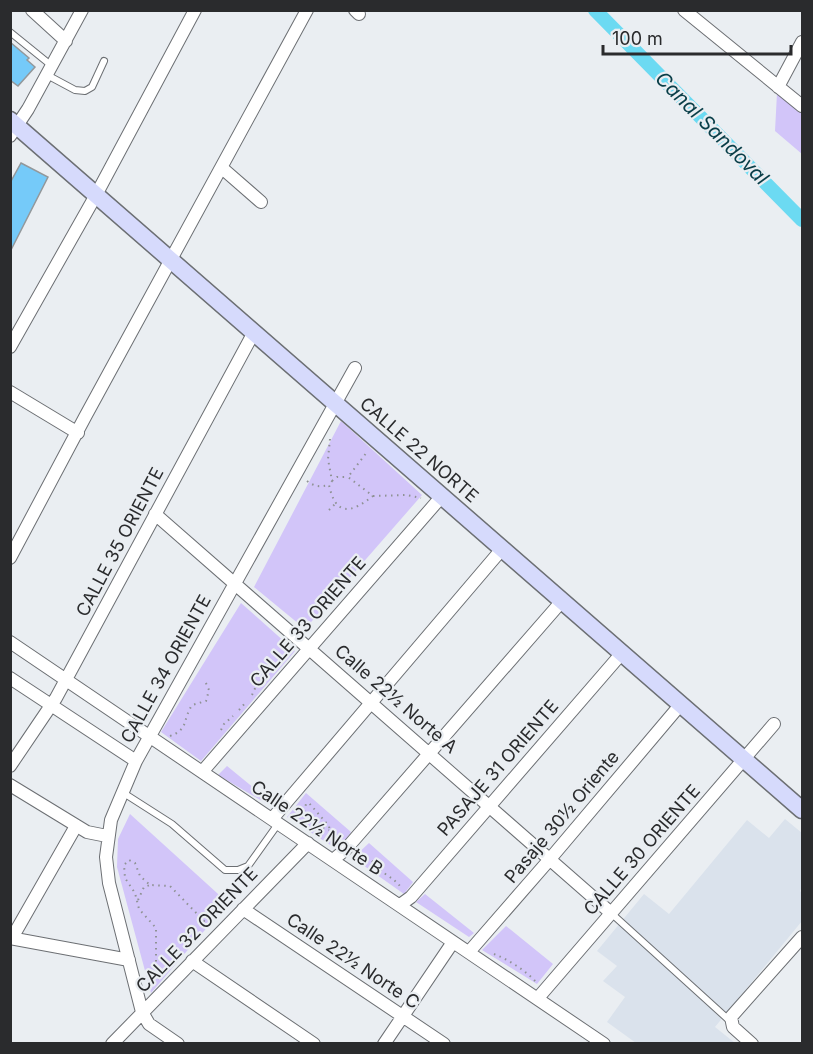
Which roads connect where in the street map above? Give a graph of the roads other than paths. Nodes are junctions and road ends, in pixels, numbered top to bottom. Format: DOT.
graph roads {
  1 [pos="32,10"];
  2 [pos="82,10"];
  3 [pos="195,10"];
  4 [pos="307,10"];
  5 [pos="690,12"];
  6 [pos="10,32"];
  7 [pos="66,41"];
  8 [pos="802,42"];
  9 [pos="104,61"];
  10 [pos="50,71"];
  11 [pos="778,87"];
  12 [pos="802,106"];
  13 [pos="13,127"];
  14 [pos="222,168"];
  15 [pos="96,195"];
  16 [pos="261,202"];
  17 [pos="172,260"];
  18 [pos="254,332"];
  19 [pos="10,347"];
  20 [pos="355,368"];
  21 [pos="10,392"];
  22 [pos="334,402"];
  23 [pos="78,433"];
  24 [pos="437,501"];
  25 [pos="155,514"];
  26 [pos="502,549"];
  27 [pos="10,558"];
  28 [pos="235,582"];
  29 [pos="562,601"];
  30 [pos="10,642"];
  31 [pos="309,647"];
  32 [pos="622,653"];
  33 [pos="10,678"];
  34 [pos="66,680"];
  35 [pos="371,702"];
  36 [pos="681,704"];
  37 [pos="51,705"];
  38 [pos="774,724"];
  39 [pos="150,736"];
  40 [pos="429,753"];
  41 [pos="744,759"];
  42 [pos="136,761"];
  43 [pos="10,766"];
  44 [pos="202,772"];
  45 [pos="10,785"];
  46 [pos="122,792"];
  47 [pos="489,805"];
  48 [pos="802,810"];
  49 [pos="275,821"];
  50 [pos="76,826"];
  51 [pos="107,836"];
  52 [pos="308,843"];
  53 [pos="550,859"];
  54 [pos="333,860"];
  55 [pos="400,905"];
  56 [pos="243,909"];
  57 [pos="611,913"];
  58 [pos="802,937"];
  59 [pos="11,938"];
  60 [pos="453,942"];
  61 [pos="473,947"];
  62 [pos="129,960"];
  63 [pos="192,961"];
  64 [pos="541,994"];
  65 [pos="142,1012"];
  66 [pos="403,1016"];
  67 [pos="732,1017"];
  68 [pos="112,1044"];
  69 [pos="178,1044"];
  70 [pos="314,1044"];
  71 [pos="384,1044"];
  72 [pos="444,1044"];
  73 [pos="604,1044"];
  74 [pos="752,1044"];
  1 -- 7 [label="street"];
  2 -- 7 [label="street"];
  3 -- 15 [label="street"];
  4 -- 14 [label="street"];
  5 -- 11 [label="street"];
  6 -- 10 [label="lane"];
  7 -- 10 [label="street"];
  8 -- 11 [label="street"];
  9 -- 10 [label="lane"];
  10 -- 13 [label="street"];
  11 -- 12 [label="street"];
  13 -- 15 [label="street, CALLE 22 NORTE"];
  14 -- 16 [label="street"];
  14 -- 17 [label="street"];
  15 -- 17 [label="street, CALLE 22 NORTE"];
  15 -- 19 [label="street"];
  17 -- 18 [label="street, CALLE 22 NORTE"];
  17 -- 23 [label="street"];
  18 -- 22 [label="street, CALLE 22 NORTE"];
  18 -- 25 [label="street, CALLE 35 ORIENTE"];
  20 -- 22 [label="street, CALLE 34 ORIENTE"];
  21 -- 23 [label="street"];
  22 -- 24 [label="street, CALLE 22 NORTE"];
  22 -- 28 [label="street, CALLE 34 ORIENTE"];
  23 -- 27 [label="street"];
  24 -- 26 [label="street, CALLE 22 NORTE"];
  24 -- 31 [label="street, CALLE 33 ORIENTE"];
  25 -- 28 [label="street, Calle 22½ Norte A"];
  25 -- 34 [label="street, CALLE 35 ORIENTE"];
  26 -- 29 [label="street, CALLE 22 NORTE"];
  26 -- 35 [label="street"];
  28 -- 31 [label="street, Calle 22½ Norte A"];
  28 -- 39 [label="street, CALLE 34 ORIENTE"];
  29 -- 32 [label="street, CALLE 22 NORTE"];
  29 -- 40 [label="street"];
  30 -- 34 [label="street, Calle 22½ Norte B"];
  31 -- 35 [label="street, Calle 22½ Norte A"];
  31 -- 44 [label="street, CALLE 33 ORIENTE"];
  32 -- 36 [label="street, CALLE 22 NORTE"];
  32 -- 47 [label="street, PASAJE 31 ORIENTE"];
  33 -- 37 [label="street"];
  34 -- 37 [label="street, CALLE 35 ORIENTE"];
  34 -- 39 [label="street, Calle 22½ Norte B"];
  35 -- 40 [label="street, Calle 22½ Norte A"];
  35 -- 49 [label="street"];
  36 -- 41 [label="street, CALLE 22 NORTE"];
  36 -- 53 [label="street, Pasaje 30½ Oriente"];
  37 -- 42 [label="street"];
  37 -- 43 [label="street, CALLE 35 ORIENTE"];
  38 -- 41 [label="street, CALLE 30 ORIENTE"];
  39 -- 42 [label="street, CALLE 34 ORIENTE"];
  39 -- 44 [label="street, Calle 22½ Norte B"];
  40 -- 47 [label="street, Calle 22½ Norte A"];
  40 -- 54 [label="street"];
  41 -- 48 [label="street, CALLE 22 NORTE"];
  41 -- 57 [label="street, CALLE 30 ORIENTE"];
  42 -- 46 [label="street, CALLE 34 ORIENTE"];
  44 -- 49 [label="street, Calle 22½ Norte B"];
  45 -- 50 [label="street"];
  46 -- 49 [label="lane"];
  46 -- 51 [label="street, CALLE 34 ORIENTE"];
  47 -- 53 [label="street, Calle 22½ Norte A"];
  47 -- 55 [label="street, PASAJE 31 ORIENTE"];
  49 -- 52 [label="street, Calle 22½ Norte B"];
  50 -- 51 [label="street"];
  50 -- 59 [label="street"];
  51 -- 62 [label="street, CALLE 34 ORIENTE"];
  52 -- 54 [label="street, Calle 22½ Norte B"];
  52 -- 56 [label="street, CALLE 32 ORIENTE"];
  53 -- 57 [label="street, Calle 22½ Norte A"];
  53 -- 61 [label="street, Pasaje 30½ Oriente"];
  54 -- 55 [label="street, Calle 22½ Norte B"];
  55 -- 60 [label="street, Calle 22½ Norte B"];
  56 -- 63 [label="street, CALLE 32 ORIENTE"];
  56 -- 66 [label="street, Calle 22½ Norte C"];
  57 -- 64 [label="street, CALLE 30 ORIENTE"];
  57 -- 67 [label="lane"];
  58 -- 67 [label="street"];
  59 -- 62 [label="street"];
  60 -- 61 [label="street, Calle 22½ Norte B"];
  60 -- 66 [label="street"];
  61 -- 64 [label="street, Calle 22½ Norte B"];
  62 -- 65 [label="street, CALLE 34 ORIENTE"];
  63 -- 65 [label="street, CALLE 32 ORIENTE"];
  63 -- 70 [label="street"];
  64 -- 73 [label="street, Calle 22½ Norte B"];
  65 -- 68 [label="street, CALLE 32 ORIENTE"];
  65 -- 69 [label="street"];
  66 -- 71 [label="street"];
  66 -- 72 [label="street, Calle 22½ Norte C"];
  67 -- 74 [label="street"];
}
